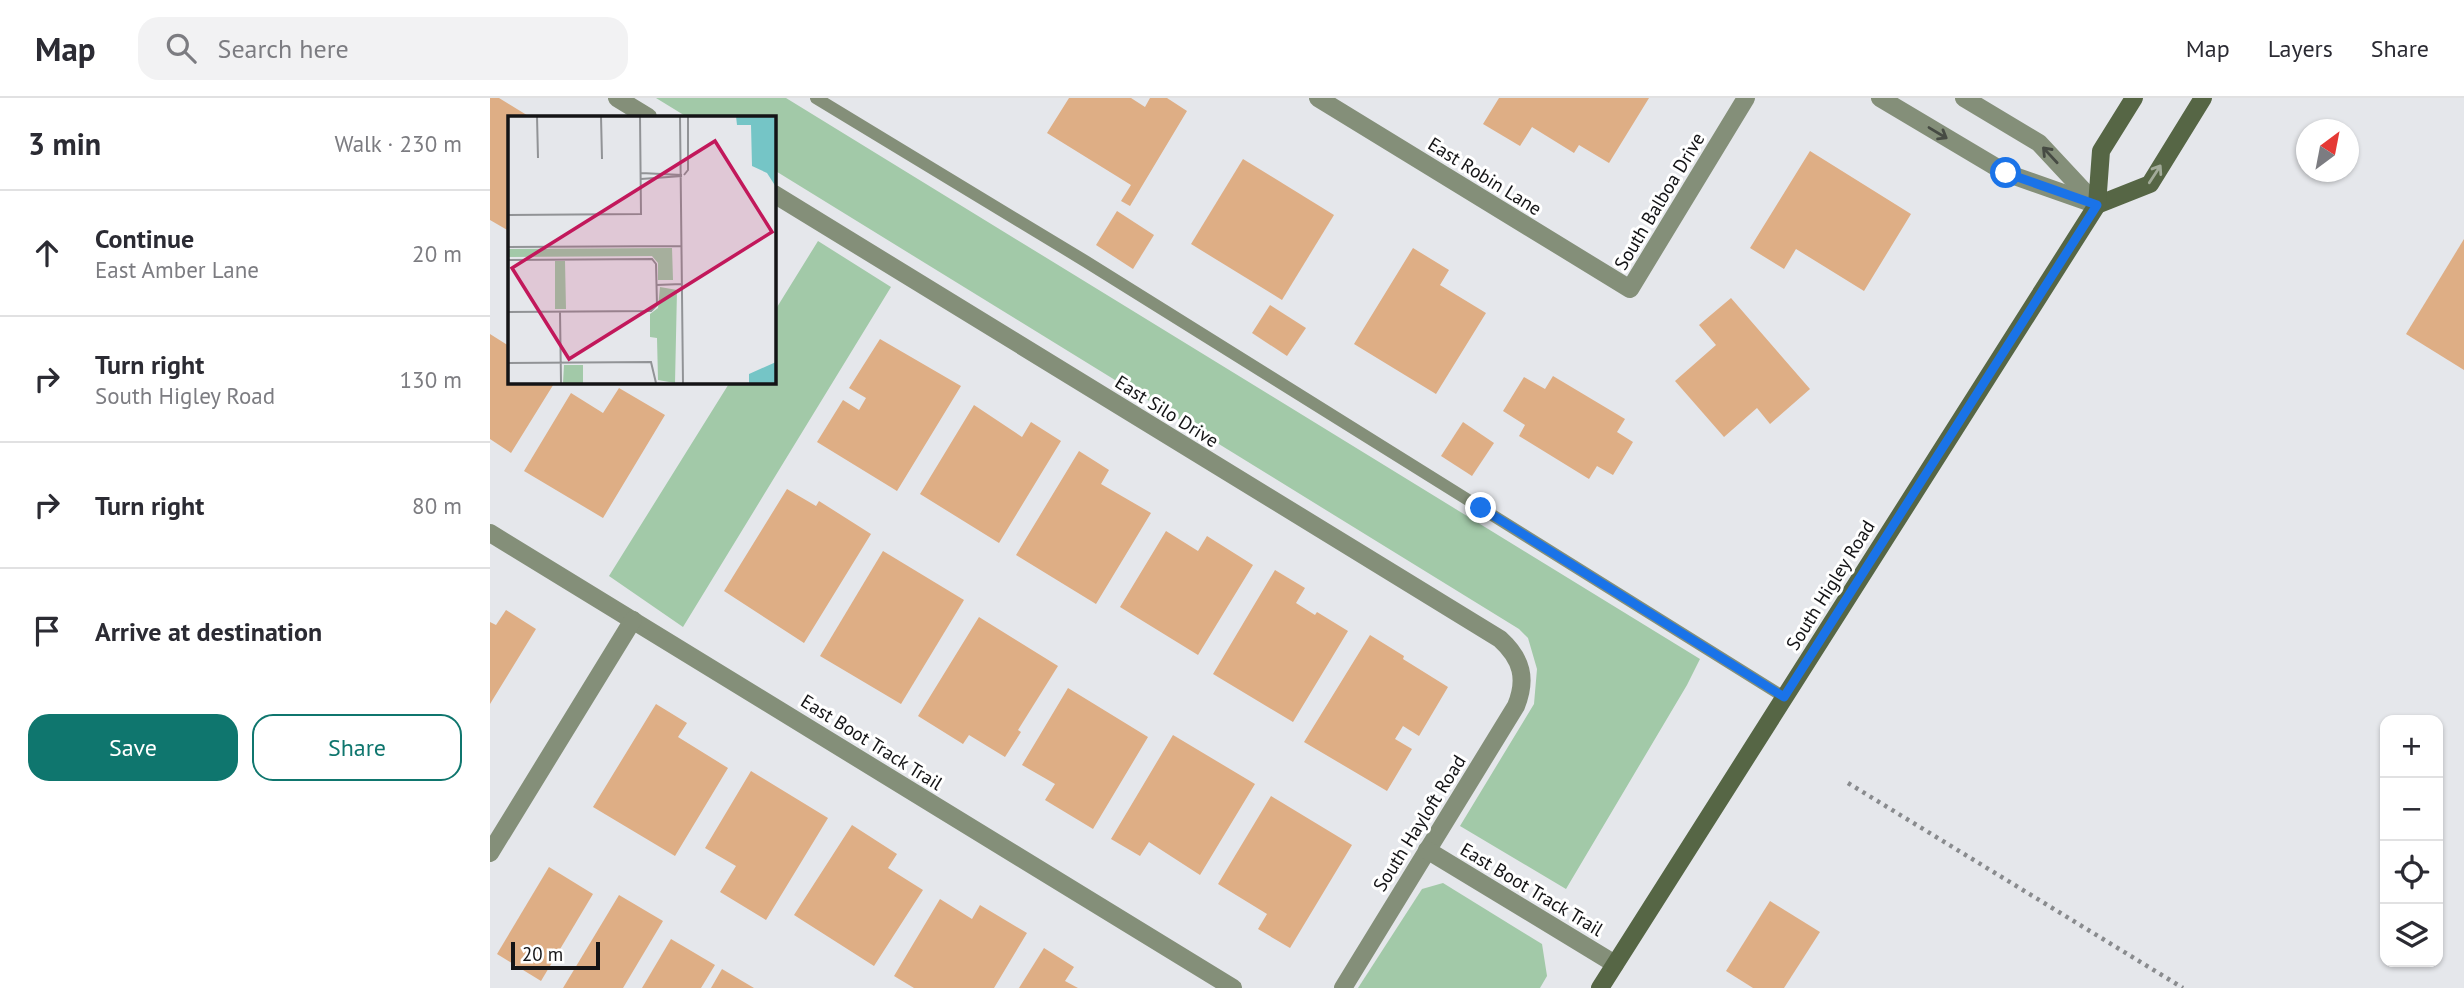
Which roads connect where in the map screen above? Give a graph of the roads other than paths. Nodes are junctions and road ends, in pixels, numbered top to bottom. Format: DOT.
graph roads {
  1 [pos="617,98"];
  2 [pos="816,98"];
  3 [pos="1318,98"];
  4 [pos="1746,98"];
  5 [pos="1880,98"];
  6 [pos="1964,98"];
  7 [pos="2134,98"];
  8 [pos="2203,98"];
  9 [pos="646,116"];
  10 [pos="775,195"];
  11 [pos="2097,205"];
  12 [pos="1630,289"];
  13 [pos="490,533"];
  14 [pos="633,620"];
  15 [pos="1523,677"];
  16 [pos="1784,697"];
  17 [pos="1427,850"];
  18 [pos="490,853"];
  19 [pos="1615,964"];
  20 [pos="1233,988"];
  21 [pos="1343,988"];
  22 [pos="1600,988"];
  1 -- 9 [label="street"];
  2 -- 16 [label="lane"];
  3 -- 12 [label="street, East Robin Lane"];
  4 -- 12 [label="street, South Balboa Drive"];
  5 -- 11 [label="street, one-way"];
  11 -- 6 [label="street, one-way"];
  7 -- 11 [label="main road, South Higley Road"];
  11 -- 8 [label="main road, one-way"];
  10 -- 15 [label="street, East Silo Drive"];
  11 -- 16 [label="main road, South Higley Road"];
  13 -- 14 [label="street, East Boot Track Trail"];
  14 -- 18 [label="street"];
  14 -- 20 [label="street, East Boot Track Trail"];
  15 -- 17 [label="street, South Hayloft Road"];
  16 -- 19 [label="main road, South Higley Road"];
  17 -- 19 [label="street, East Boot Track Trail"];
  17 -- 21 [label="street, South Hayloft Road"];
  19 -- 22 [label="main road, South Higley Road"];
}
